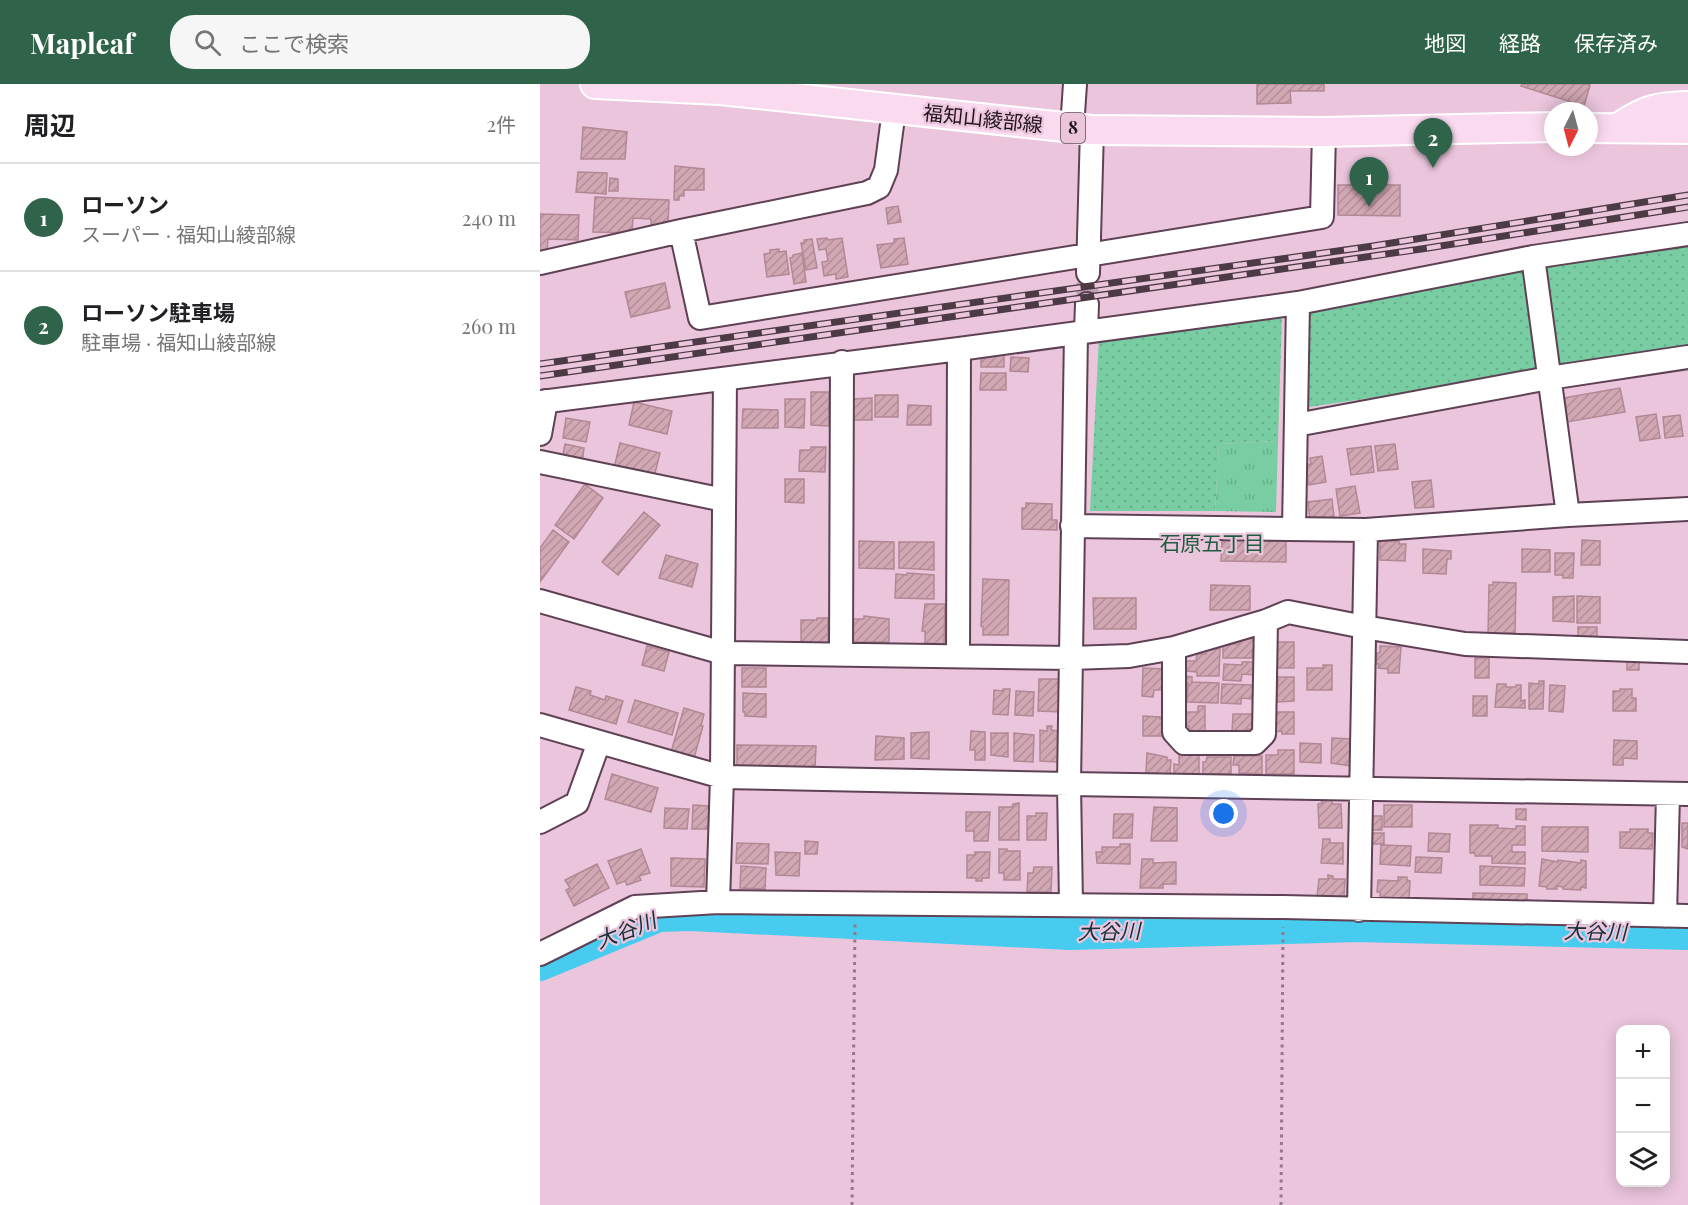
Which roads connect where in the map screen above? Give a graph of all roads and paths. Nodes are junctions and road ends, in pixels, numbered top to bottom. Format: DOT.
graph roads {
  1 [pos="595,84"];
  2 [pos="1075,84"];
  3 [pos="720,87"];
  4 [pos="1688,106"];
  5 [pos="894,110"];
  6 [pos="1544,127"];
  7 [pos="1082,129"];
  8 [pos="1603,129"];
  9 [pos="1688,129"];
  10 [pos="1324,132"];
  11 [pos="681,231"];
  12 [pos="1688,234"];
  13 [pos="1533,257"];
  14 [pos="540,263"];
  15 [pos="1088,264"];
  16 [pos="1298,303"];
  17 [pos="1087,304"];
  18 [pos="1081,333"];
  19 [pos="959,349"];
  20 [pos="1688,357"];
  21 [pos="842,362"];
  22 [pos="1549,378"];
  23 [pos="725,379"];
  24 [pos="543,401"];
  25 [pos="1296,425"];
  26 [pos="540,434"];
  27 [pos="540,462"];
  28 [pos="724,500"];
  29 [pos="1688,509"];
  30 [pos="1568,515"];
  31 [pos="1072,526"];
  32 [pos="1294,529"];
  33 [pos="1366,530"];
  34 [pos="540,601"];
  35 [pos="1266,621"];
  36 [pos="1364,627"];
  37 [pos="1174,648"];
  38 [pos="1688,652"];
  39 [pos="723,653"];
  40 [pos="841,654"];
  41 [pos="958,656"];
  42 [pos="1071,658"];
  43 [pos="540,724"];
  44 [pos="598,742"];
  45 [pos="722,777"];
  46 [pos="1069,784"];
  47 [pos="1362,788"];
  48 [pos="1678,794"];
  49 [pos="540,822"];
  50 [pos="718,902"];
  51 [pos="855,902"];
  52 [pos="1071,905"];
  53 [pos="1283,907"];
  54 [pos="1359,910"];
  55 [pos="1665,916"];
  56 [pos="1688,916"];
  57 [pos="540,954"];
  58 [pos="852,1205"];
  59 [pos="1281,1205"];
  1 -- 3 [label="main road, 福知山綾部線 / 8"];
  2 -- 7 [label="street"];
  3 -- 5 [label="main road, 福知山綾部線 / 8"];
  4 -- 8 [label="main road"];
  5 -- 7 [label="main road, 福知山綾部線 / 8"];
  5 -- 11 [label="street"];
  6 -- 10 [label="main road, 福知山綾部線 / 8"];
  7 -- 10 [label="main road, 福知山綾部線 / 8"];
  7 -- 15 [label="street"];
  8 -- 9 [label="main road"];
  10 -- 15 [label="street"];
  11 -- 14 [label="street"];
  11 -- 15 [label="street"];
  12 -- 13 [label="street"];
  13 -- 16 [label="street"];
  13 -- 22 [label="street"];
  16 -- 18 [label="street"];
  16 -- 25 [label="street"];
  17 -- 18 [label="street"];
  18 -- 19 [label="street"];
  18 -- 31 [label="street"];
  19 -- 21 [label="street"];
  19 -- 41 [label="street"];
  20 -- 22 [label="street"];
  21 -- 23 [label="street"];
  21 -- 40 [label="street"];
  22 -- 25 [label="street"];
  22 -- 30 [label="street"];
  23 -- 24 [label="street"];
  23 -- 28 [label="street"];
  24 -- 26 [label="street"];
  25 -- 32 [label="street"];
  27 -- 28 [label="street"];
  28 -- 39 [label="street"];
  29 -- 30 [label="street"];
  30 -- 33 [label="street"];
  31 -- 32 [label="street"];
  31 -- 42 [label="street"];
  32 -- 33 [label="street"];
  33 -- 36 [label="street"];
  34 -- 39 [label="street"];
  35 -- 36 [label="street"];
  35 -- 37 [label="street"];
  35 -- 37 [label="street"];
  36 -- 38 [label="street"];
  36 -- 47 [label="street"];
  37 -- 42 [label="street"];
  39 -- 40 [label="street"];
  39 -- 45 [label="street"];
  40 -- 41 [label="street"];
  41 -- 42 [label="street"];
  42 -- 46 [label="street"];
  43 -- 44 [label="street"];
  44 -- 45 [label="street"];
  44 -- 49 [label="street"];
  45 -- 46 [label="street"];
  45 -- 50 [label="street"];
  46 -- 47 [label="street"];
  46 -- 52 [label="street"];
  47 -- 48 [label="street"];
  47 -- 54 [label="street"];
  48 -- 55 [label="street"];
  50 -- 51 [label="street"];
  50 -- 57 [label="street"];
  51 -- 52 [label="street"];
  51 -- 58 [label="path"];
  52 -- 53 [label="street"];
  53 -- 54 [label="street"];
  53 -- 59 [label="path"];
  54 -- 55 [label="street"];
  55 -- 56 [label="street"];
}
